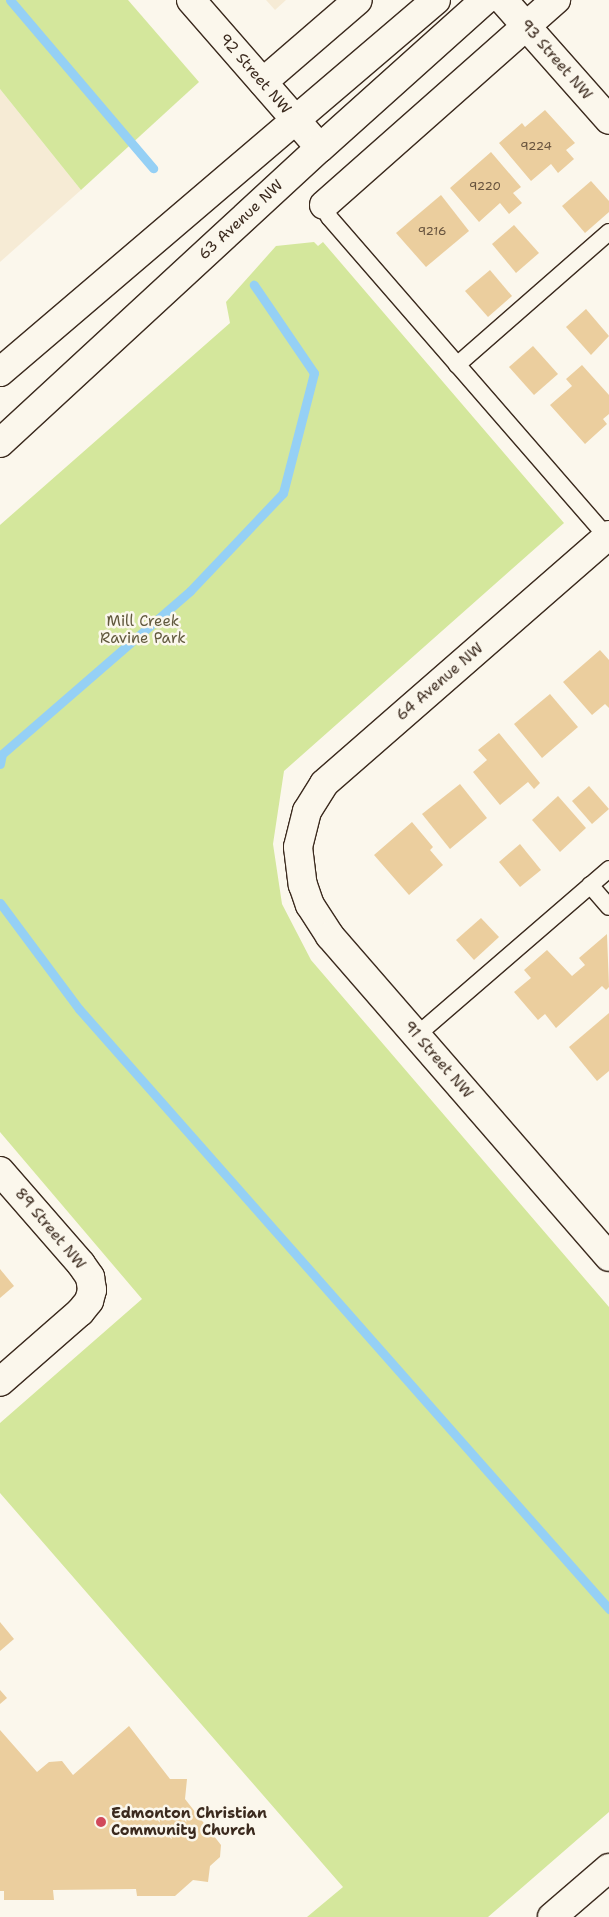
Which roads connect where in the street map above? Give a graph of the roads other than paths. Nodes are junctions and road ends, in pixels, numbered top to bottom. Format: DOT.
graph roads {
  1 [pos="191,0"];
  2 [pos="358,0"];
  3 [pos="436,0"];
  4 [pos="485,0"];
  5 [pos="503,0"];
  6 [pos="556,0"];
  7 [pos="526,26"];
  8 [pos="263,82"];
  9 [pos="609,120"];
  10 [pos="296,121"];
  11 [pos="320,148"];
  12 [pos="324,205"];
  13 [pos="609,232"];
  14 [pos="457,364"];
  15 [pos="0,372"];
  16 [pos="0,443"];
  17 [pos="608,536"];
  18 [pos="298,847"];
  19 [pos="609,869"];
  20 [pos="590,885"];
  21 [pos="609,907"];
  22 [pos="417,1035"];
  23 [pos="0,1170"];
  24 [pos="609,1257"];
  25 [pos="0,1382"];
  26 [pos="609,1868"];
  27 [pos="552,1917"];
  1 -- 8 [label="street, 92 Street NW"];
  2 -- 8 [label="street"];
  3 -- 10 [label="street"];
  4 -- 11 [label="street, 63 Avenue NW"];
  5 -- 7 [label="street, 93 Street NW"];
  6 -- 7 [label="street"];
  7 -- 9 [label="street, 93 Street NW"];
  7 -- 12 [label="street"];
  8 -- 10 [label="street, 92 Street NW"];
  10 -- 11 [label="street, 92 Street NW"];
  10 -- 15 [label="street"];
  11 -- 16 [label="street, 63 Avenue NW"];
  12 -- 14 [label="lane"];
  13 -- 14 [label="lane"];
  14 -- 17 [label="lane"];
  17 -- 18 [label="street, 64 Avenue NW"];
  18 -- 22 [label="street, 91 Street NW"];
  19 -- 20 [label="lane"];
  20 -- 21 [label="lane"];
  20 -- 22 [label="lane"];
  22 -- 24 [label="street, 91 Street NW"];
  23 -- 25 [label="street, 89 Street NW"];
  26 -- 27 [label="street"];
}
